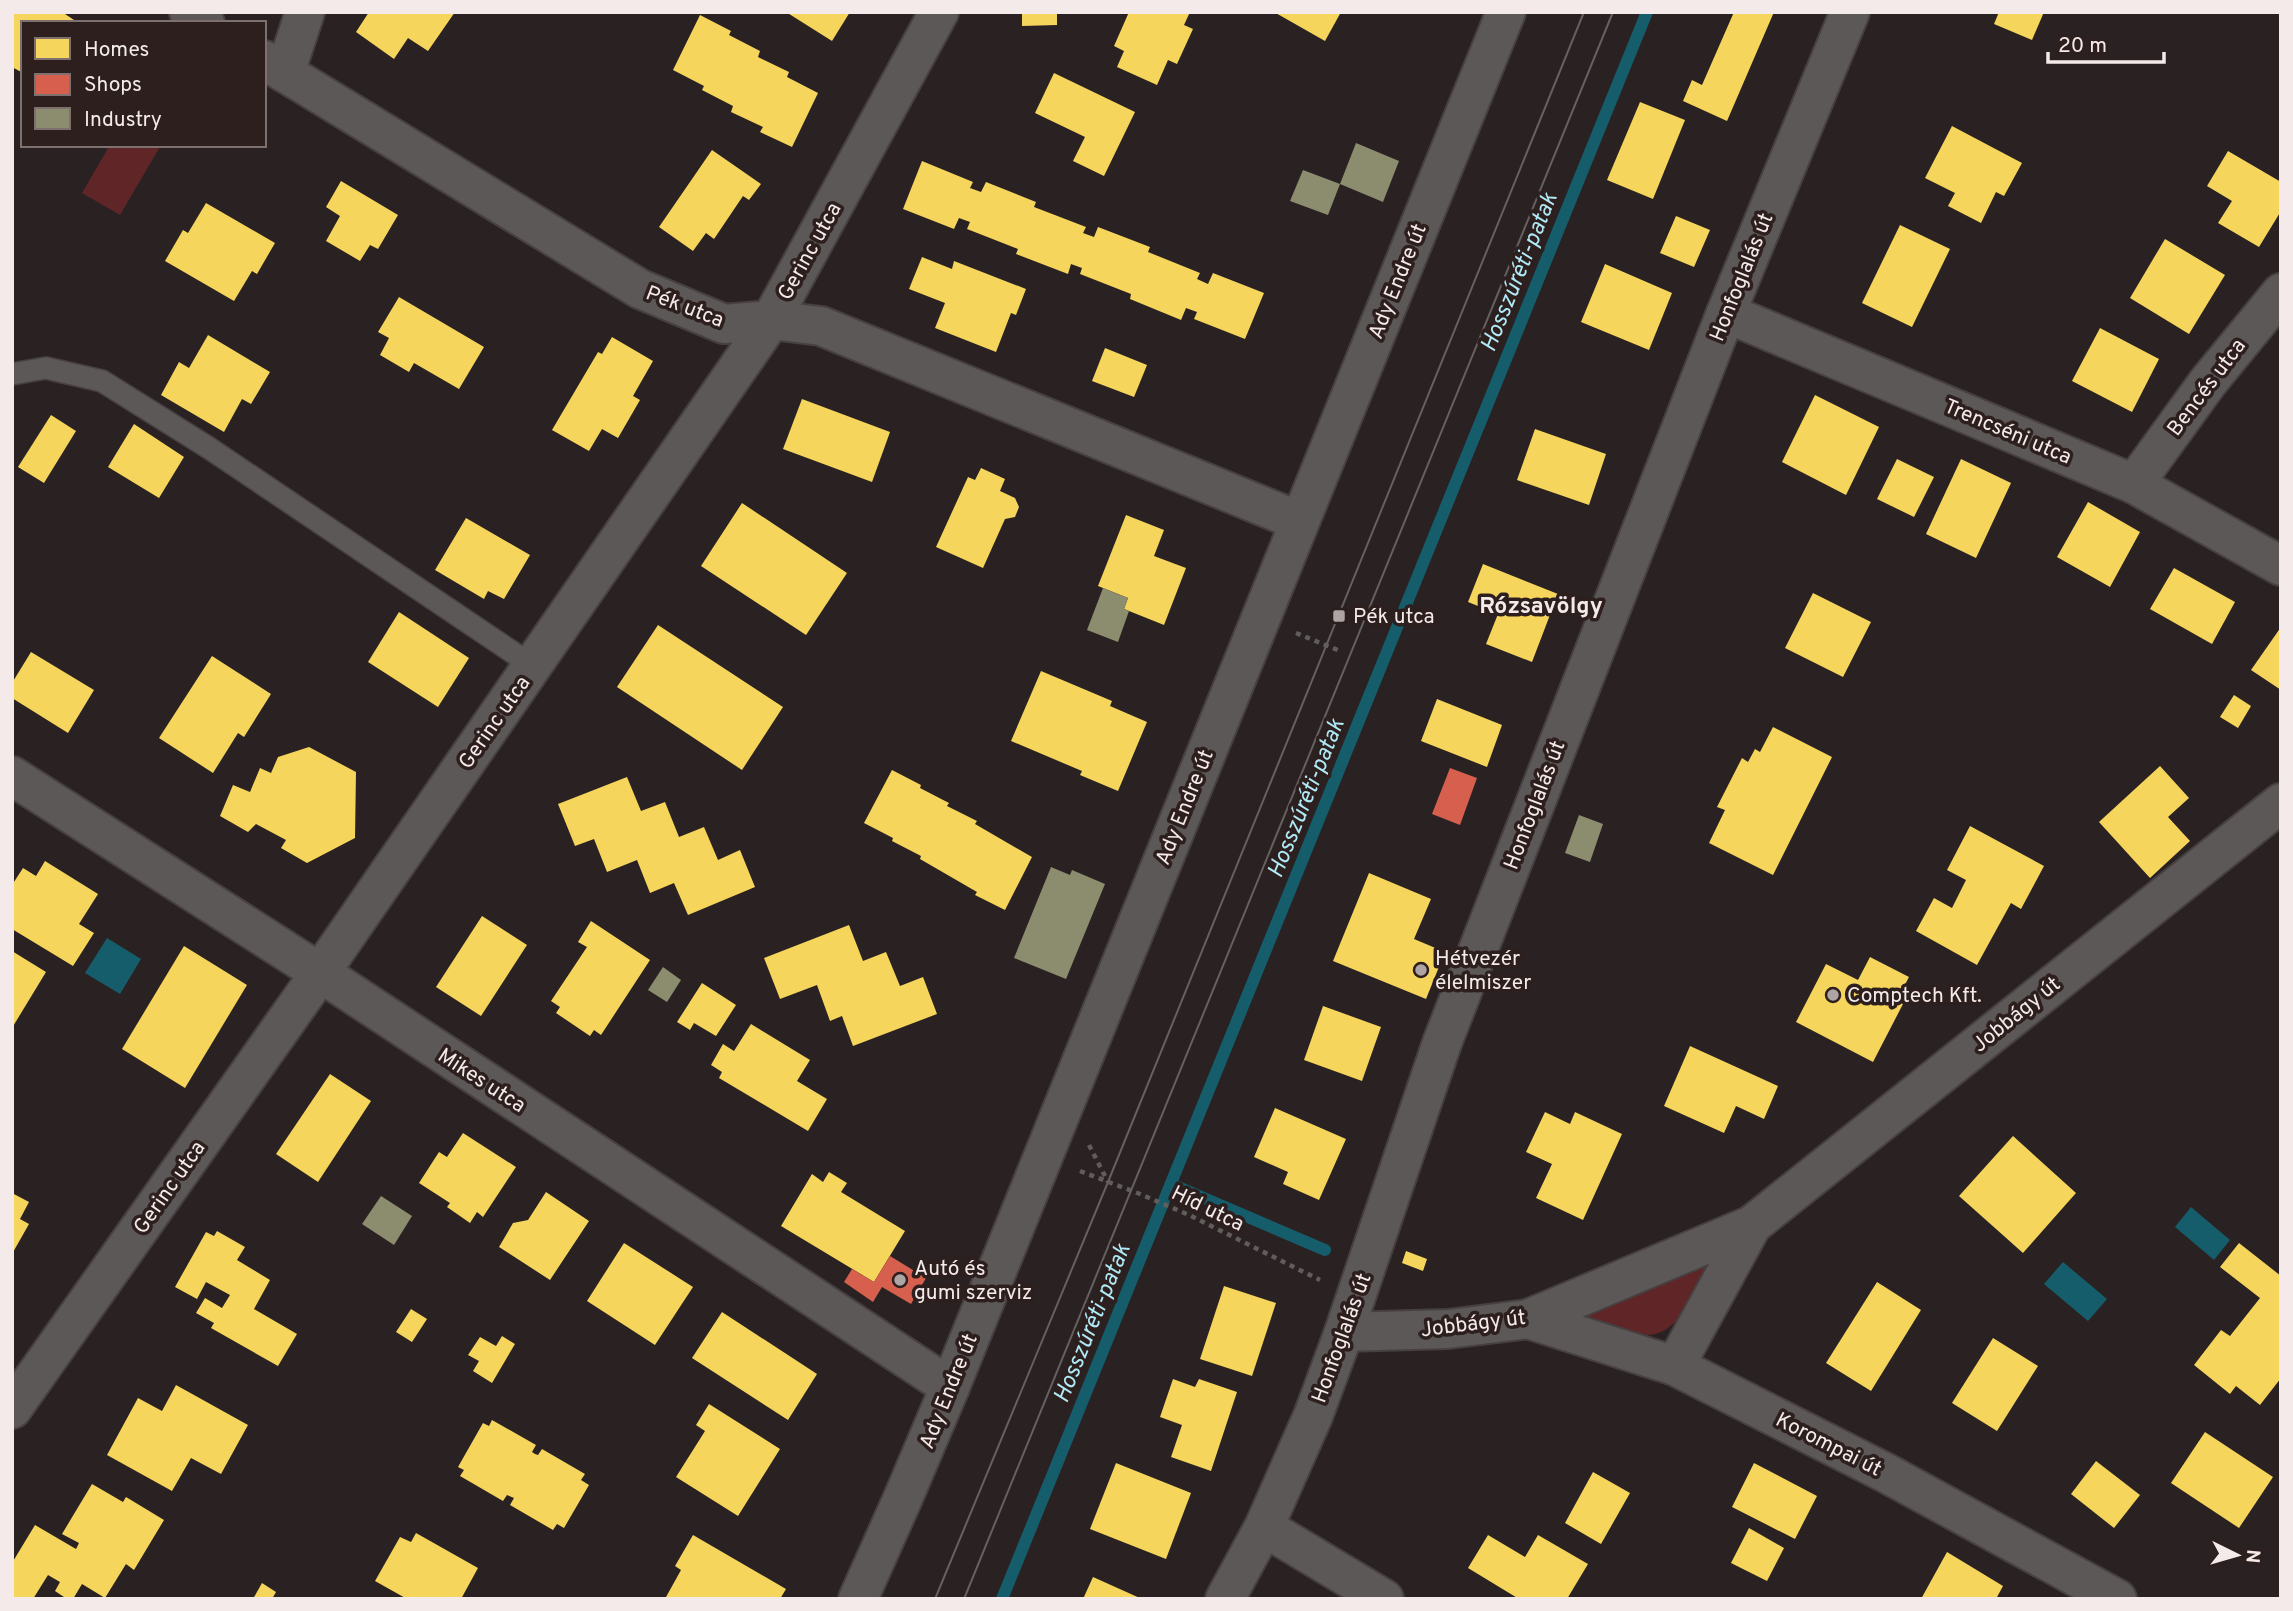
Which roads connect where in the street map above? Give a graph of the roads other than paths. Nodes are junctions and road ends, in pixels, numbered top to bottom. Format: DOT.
graph roads {
  1 [pos="305,12"];
  2 [pos="939,12"];
  3 [pos="1506,12"];
  4 [pos="1850,12"];
  5 [pos="274,66"];
  6 [pos="2281,293"];
  7 [pos="1726,313"];
  8 [pos="771,320"];
  9 [pos="12,374"];
  10 [pos="2134,484"];
  11 [pos="1299,522"];
  12 [pos="2281,566"];
  13 [pos="533,666"];
  14 [pos="12,776"];
  15 [pos="2281,803"];
  16 [pos="320,973"];
  17 [pos="1752,1225"];
  18 [pos="1528,1319"];
  19 [pos="1344,1332"];
  20 [pos="1675,1366"];
  21 [pos="950,1387"];
  22 [pos="12,1409"];
  23 [pos="1264,1527"];
  24 [pos="858,1599"];
  25 [pos="1225,1599"];
  26 [pos="1384,1599"];
  27 [pos="2118,1599"];
  1 -- 5 [label="street"];
  2 -- 8 [label="street, Gerinc utca"];
  3 -- 11 [label="street, Ady Endre út"];
  4 -- 7 [label="street, Honfoglalás út"];
  5 -- 8 [label="street, Pék utca"];
  6 -- 10 [label="street, Bencés utca"];
  7 -- 10 [label="street, Trencséni utca"];
  7 -- 19 [label="street, Honfoglalás út"];
  8 -- 11 [label="street, Pék utca"];
  8 -- 13 [label="street, Gerinc utca"];
  9 -- 13 [label="lane"];
  10 -- 12 [label="street, Trencséni utca"];
  11 -- 21 [label="street, Ady Endre út"];
  13 -- 16 [label="street, Gerinc utca"];
  14 -- 16 [label="street, Mikes utca"];
  15 -- 17 [label="street, Jobbágy út"];
  16 -- 21 [label="street, Mikes utca"];
  16 -- 22 [label="street, Gerinc utca"];
  17 -- 18 [label="street, Jobbágy út"];
  17 -- 20 [label="street, Jobbágy út"];
  18 -- 19 [label="street, Jobbágy út"];
  18 -- 20 [label="street, Korompai út"];
  19 -- 23 [label="street, Honfoglalás út"];
  20 -- 27 [label="street, Korompai út"];
  21 -- 24 [label="street, Ady Endre út"];
  23 -- 25 [label="street, Honfoglalás út"];
  23 -- 26 [label="street"];
}
